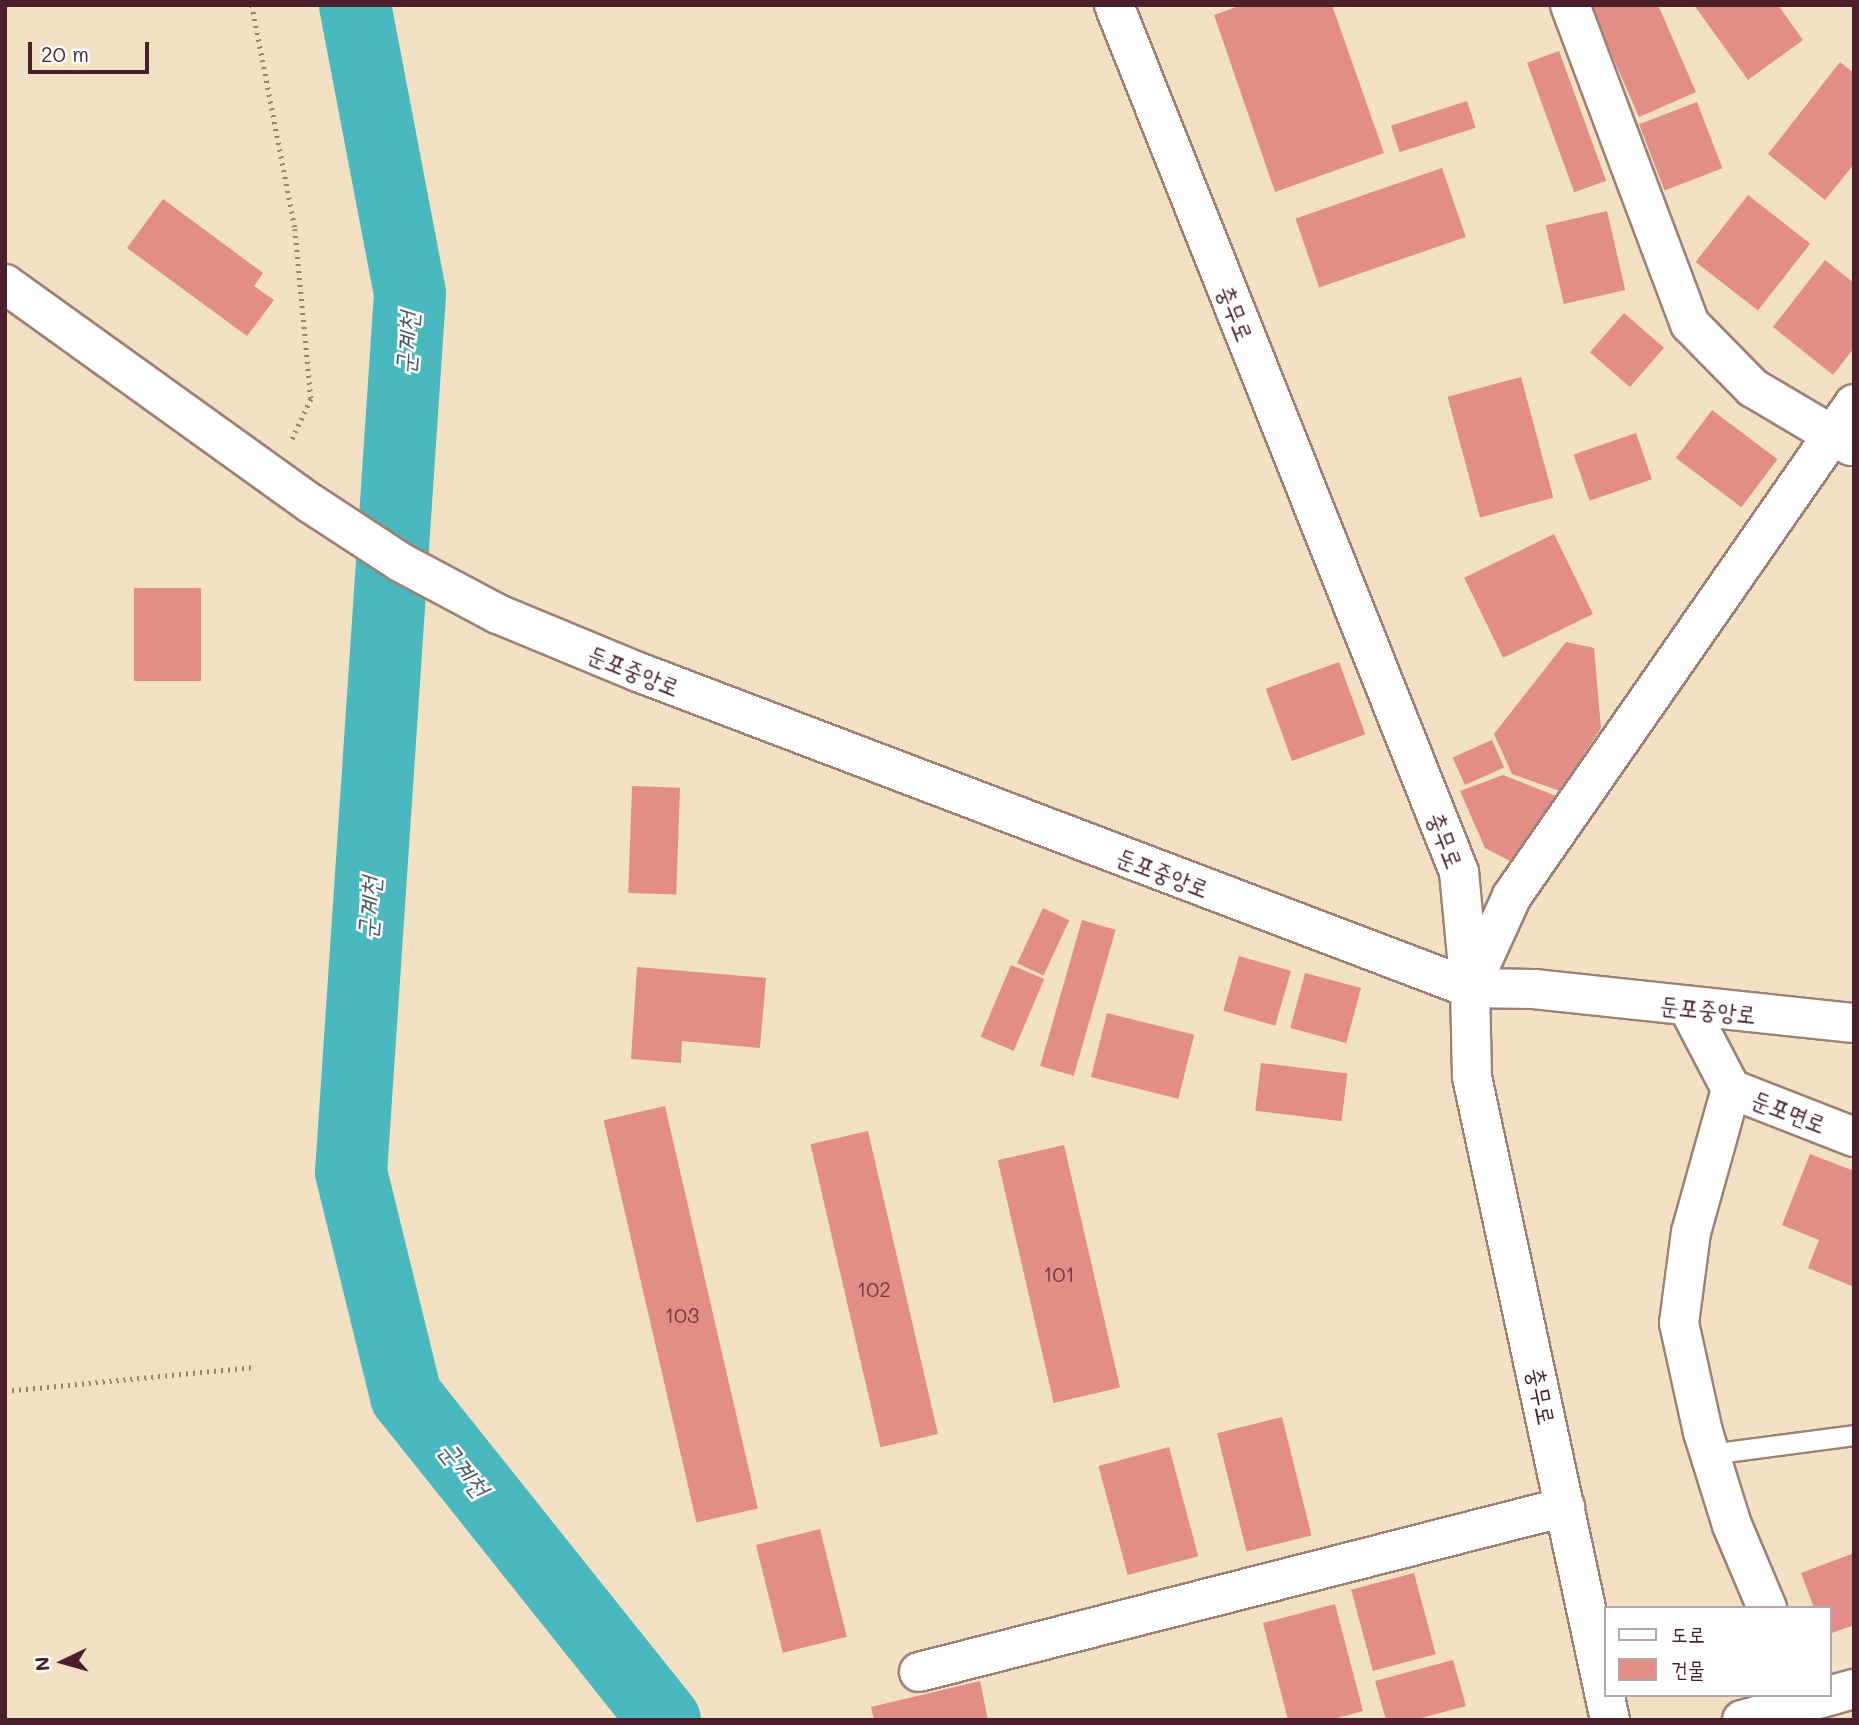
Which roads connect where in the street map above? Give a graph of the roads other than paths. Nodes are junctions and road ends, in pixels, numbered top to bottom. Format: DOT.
graph roads {
  1 [pos="1114,5"];
  2 [pos="1570,5"];
  3 [pos="5,284"];
  4 [pos="1846,428"];
  5 [pos="1470,988"];
  6 [pos="1688,1007"];
  7 [pos="1854,1023"];
  8 [pos="1731,1089"];
  9 [pos="1854,1136"];
  10 [pos="1854,1435"];
  11 [pos="1710,1454"];
  12 [pos="1565,1507"];
  13 [pos="1766,1606"];
  14 [pos="919,1672"];
  15 [pos="1854,1689"];
  16 [pos="1604,1692"];
  17 [pos="1605,1697"];
  18 [pos="1807,1706"];
  19 [pos="1610,1720"];
  20 [pos="1742,1720"];
  1 -- 5 [label="street, 충무로"];
  2 -- 4 [label="street"];
  3 -- 5 [label="street, 둔포중앙로"];
  4 -- 5 [label="street"];
  5 -- 6 [label="street, 둔포중앙로"];
  5 -- 12 [label="street, 충무로"];
  6 -- 7 [label="street, 둔포중앙로"];
  6 -- 8 [label="street, 둔포면로"];
  8 -- 9 [label="street, 둔포면로"];
  8 -- 11 [label="street"];
  10 -- 11 [label="lane"];
  11 -- 13 [label="street"];
  12 -- 14 [label="street"];
  12 -- 16 [label="street, 충무로"];
  15 -- 18 [label="street"];
  17 -- 19 [label="street, 충무로"];
  18 -- 20 [label="street"];
}
